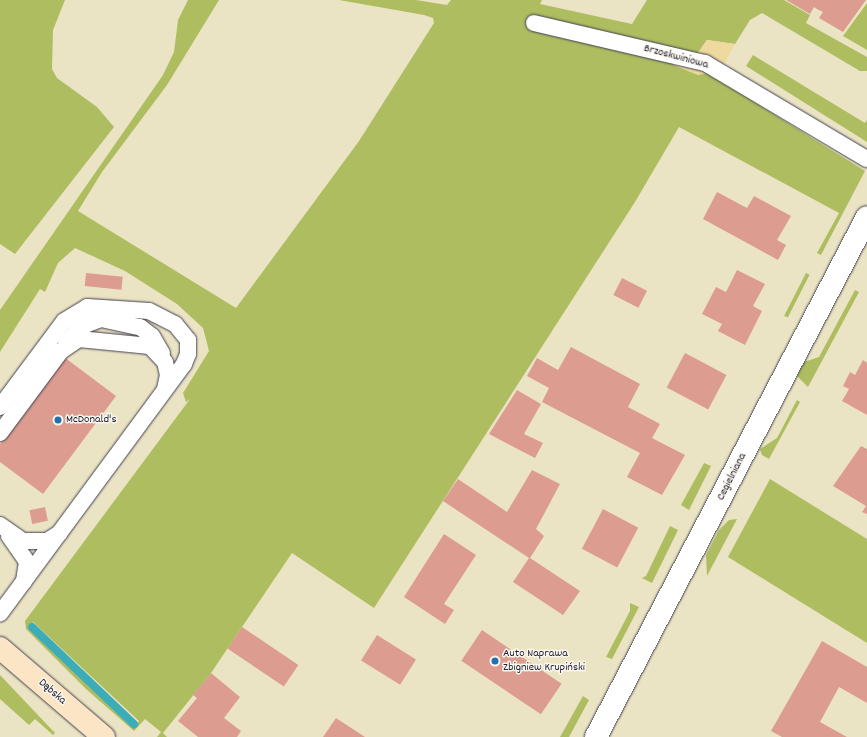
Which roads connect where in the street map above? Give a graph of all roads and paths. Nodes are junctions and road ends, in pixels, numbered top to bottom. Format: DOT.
graph roads {
  1 [pos="534,23"];
  2 [pos="867,159"];
  3 [pos="867,216"];
  4 [pos="162,394"];
  5 [pos="0,407"];
  6 [pos="0,433"];
  7 [pos="1,527"];
  8 [pos="66,527"];
  9 [pos="22,585"];
  10 [pos="0,614"];
  11 [pos="0,648"];
  12 [pos="104,737"];
  13 [pos="596,737"];
  1 -- 2 [label="lane, Brzoskwiniowa"];
  3 -- 13 [label="street, Cegielniana"];
  4 -- 5 [label="lane"];
  4 -- 6 [label="lane"];
  4 -- 8 [label="lane"];
  7 -- 8 [label="lane"];
  7 -- 9 [label="lane"];
  8 -- 9 [label="lane"];
  9 -- 10 [label="lane"];
  11 -- 12 [label="street, Dąbska"];
}
